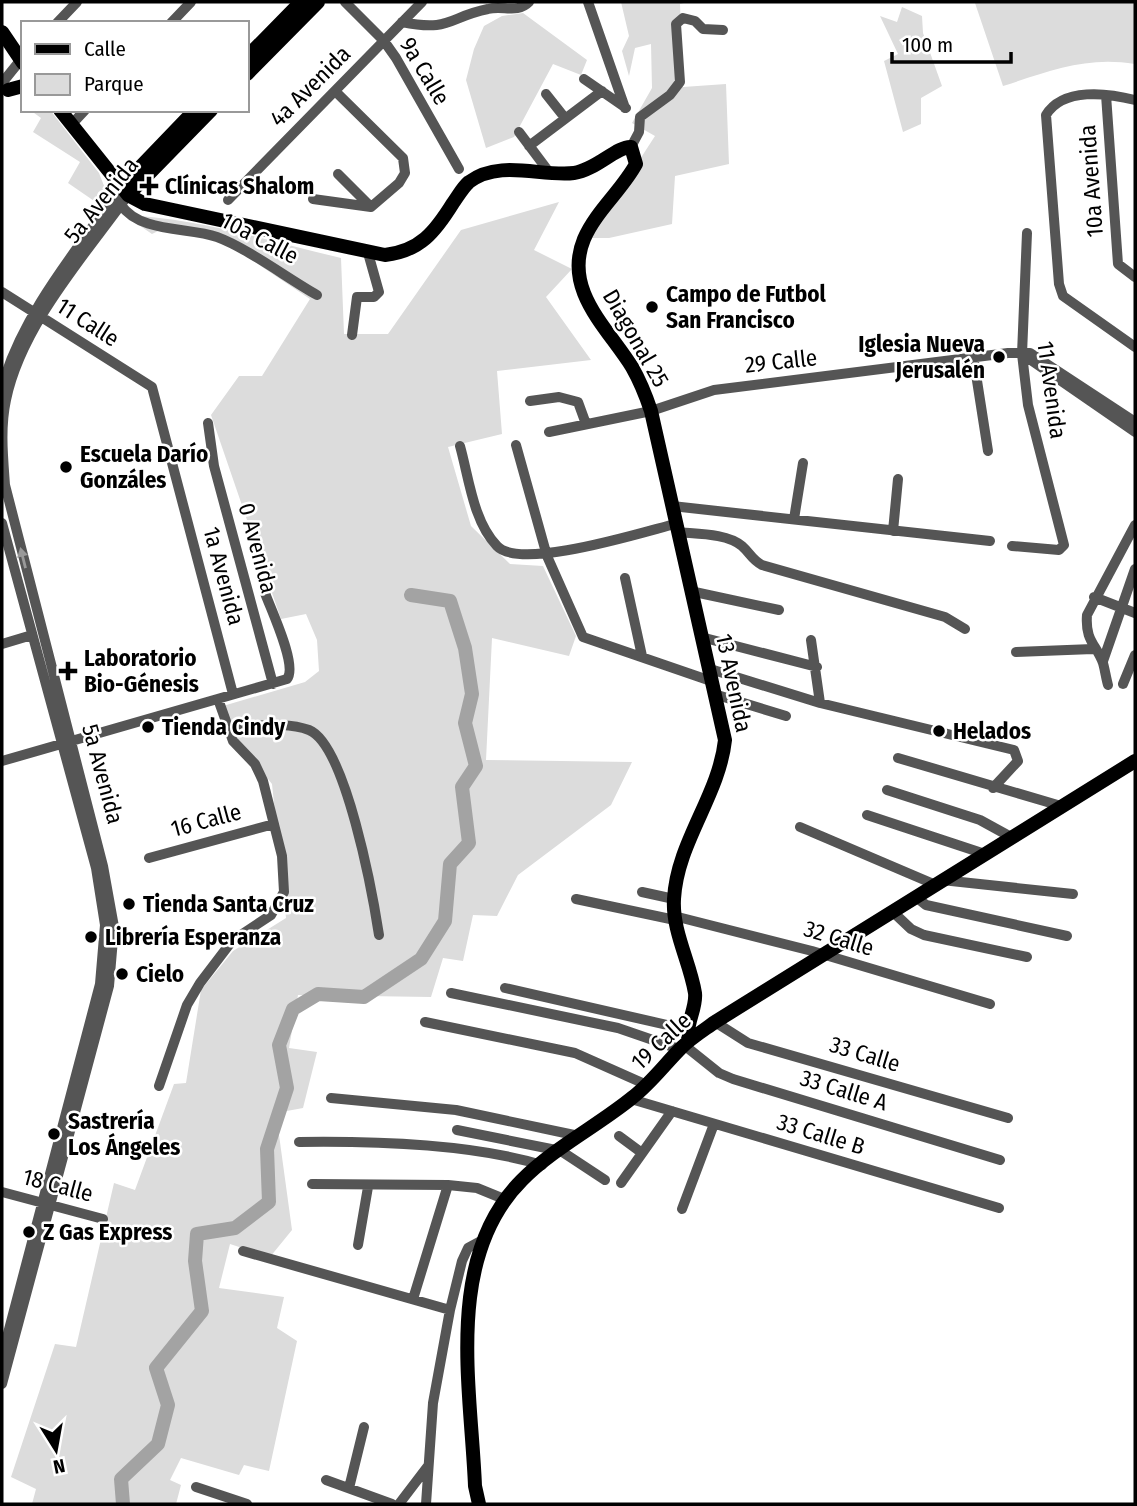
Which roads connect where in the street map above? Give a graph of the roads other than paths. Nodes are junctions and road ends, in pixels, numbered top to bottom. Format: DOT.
graph roads {
  1 [pos="77,2"];
  2 [pos="191,2"];
  3 [pos="300,2"];
  4 [pos="318,2"];
  5 [pos="345,2"];
  6 [pos="422,2"];
  7 [pos="588,2"];
  8 [pos="527,5"];
  9 [pos="59,21"];
  10 [pos="173,21"];
  11 [pos="402,22"];
  12 [pos="723,30"];
  13 [pos="2,32"];
  14 [pos="384,41"];
  15 [pos="248,56"];
  16 [pos="20,63"];
  17 [pos="248,73"];
  18 [pos="584,79"];
  19 [pos="21,87"];
  20 [pos="4,91"];
  21 [pos="335,91"];
  22 [pos="602,91"];
  23 [pos="546,94"];
  24 [pos="1105,95"];
  25 [pos="1135,100"];
  26 [pos="625,108"];
  27 [pos="61,112"];
  28 [pos="83,112"];
  29 [pos="196,116"];
  30 [pos="640,117"];
  31 [pos="565,118"];
  32 [pos="71,125"];
  33 [pos="519,132"];
  34 [pos="529,146"];
  35 [pos="631,147"];
  36 [pos="459,169"];
  37 [pos="549,172"];
  38 [pos="338,174"];
  39 [pos="124,195"];
  40 [pos="313,198"];
  41 [pos="228,200"];
  42 [pos="371,207"];
  43 [pos="1027,233"];
  44 [pos="368,253"];
  45 [pos="1135,277"];
  46 [pos="2,292"];
  47 [pos="317,295"];
  48 [pos="38,315"];
  49 [pos="352,335"];
  50 [pos="1135,347"];
  51 [pos="1022,354"];
  52 [pos="973,355"];
  53 [pos="2,386"];
  54 [pos="152,387"];
  55 [pos="530,401"];
  56 [pos="651,411"];
  57 [pos="1135,422"];
  58 [pos="208,423"];
  59 [pos="586,424"];
  60 [pos="550,432"];
  61 [pos="1135,432"];
  62 [pos="516,445"];
  63 [pos="460,446"];
  64 [pos="988,451"];
  65 [pos="803,463"];
  66 [pos="898,479"];
  67 [pos="672,506"];
  68 [pos="794,519"];
  69 [pos="2,523"];
  70 [pos="1135,525"];
  71 [pos="676,528"];
  72 [pos="892,531"];
  73 [pos="990,541"];
  74 [pos="1012,546"];
  75 [pos="547,555"];
  76 [pos="1135,569"];
  77 [pos="625,578"];
  78 [pos="690,591"];
  79 [pos="265,593"];
  80 [pos="1094,597"];
  81 [pos="1121,607"];
  82 [pos="779,610"];
  83 [pos="1135,613"];
  84 [pos="965,629"];
  85 [pos="32,635"];
  86 [pos="701,637"];
  87 [pos="811,640"];
  88 [pos="2,644"];
  89 [pos="1093,649"];
  90 [pos="1016,652"];
  91 [pos="642,656"];
  92 [pos="1135,656"];
  93 [pos="1103,661"];
  94 [pos="817,667"];
  95 [pos="711,681"];
  96 [pos="273,684"];
  97 [pos="1123,684"];
  98 [pos="1108,685"];
  99 [pos="233,694"];
  100 [pos="218,699"];
  101 [pos="820,703"];
  102 [pos="786,716"];
  103 [pos="228,727"];
  104 [pos="66,743"];
  105 [pos="898,758"];
  106 [pos="2,761"];
  107 [pos="1135,761"];
  108 [pos="993,788"];
  109 [pos="887,790"];
  110 [pos="1061,806"];
  111 [pos="867,815"];
  112 [pos="274,824"];
  113 [pos="800,827"];
  114 [pos="1011,837"];
  115 [pos="985,854"];
  116 [pos="149,858"];
  117 [pos="939,883"];
  118 [pos="642,892"];
  119 [pos="1073,894"];
  120 [pos="916,897"];
  121 [pos="576,899"];
  122 [pos="674,899"];
  123 [pos="893,912"];
  124 [pos="675,918"];
  125 [pos="379,935"];
  126 [pos="1067,936"];
  127 [pos="821,955"];
  128 [pos="1027,957"];
  129 [pos="505,988"];
  130 [pos="451,993"];
  131 [pos="990,1004"];
  132 [pos="425,1022"];
  133 [pos="715,1022"];
  134 [pos="685,1041"];
  135 [pos="647,1085"];
  136 [pos="159,1086"];
  137 [pos="331,1098"];
  138 [pos="631,1099"];
  139 [pos="672,1111"];
  140 [pos="1008,1118"];
  141 [pos="714,1124"];
  142 [pos="457,1129"];
  143 [pos="579,1136"];
  144 [pos="620,1136"];
  145 [pos="299,1142"];
  146 [pos="561,1151"];
  147 [pos="642,1153"];
  148 [pos="1000,1160"];
  149 [pos="542,1165"];
  150 [pos="605,1180"];
  151 [pos="621,1183"];
  152 [pos="312,1184"];
  153 [pos="448,1185"];
  154 [pos="369,1187"];
  155 [pos="2,1192"];
  156 [pos="504,1199"];
  157 [pos="47,1204"];
  158 [pos="682,1209"];
  159 [pos="999,1209"];
  160 [pos="103,1219"];
  161 [pos="481,1241"];
  162 [pos="358,1245"];
  163 [pos="243,1251"];
  164 [pos="413,1299"];
  165 [pos="450,1310"];
  166 [pos="2,1356"];
  167 [pos="2,1384"];
  168 [pos="364,1427"];
  169 [pos="428,1466"];
  170 [pos="326,1480"];
  171 [pos="196,1487"];
  172 [pos="349,1488"];
  173 [pos="247,1504"];
  174 [pos="392,1504"];
  175 [pos="399,1504"];
  176 [pos="426,1504"];
  177 [pos="479,1504"];
  1 -- 9 [label="street"];
  2 -- 10 [label="street"];
  3 -- 15 [label="main road"];
  4 -- 17 [label="main road"];
  5 -- 14 [label="street, 9a Calle"];
  6 -- 11 [label="street, 4a Avenida"];
  7 -- 26 [label="street"];
  8 -- 11 [label="street"];
  11 -- 14 [label="street, 4a Avenida"];
  12 -- 30 [label="street"];
  13 -- 16 [label="main road"];
  14 -- 21 [label="street, 4a Avenida"];
  14 -- 36 [label="street, 9a Calle"];
  16 -- 20 [label="street"];
  18 -- 22 [label="street"];
  19 -- 20 [label="main road"];
  21 -- 41 [label="street, 4a Avenida"];
  21 -- 42 [label="street"];
  22 -- 26 [label="street"];
  22 -- 31 [label="street"];
  23 -- 31 [label="street"];
  24 -- 25 [label="street"];
  24 -- 45 [label="street, 10a Avenida"];
  24 -- 50 [label="street"];
  26 -- 30 [label="street"];
  27 -- 32 [label="main road, 10a Calle"];
  28 -- 32 [label="street"];
  29 -- 39 [label="main road, 5a Avenida"];
  30 -- 35 [label="street"];
  31 -- 34 [label="street"];
  32 -- 39 [label="main road, 10a Calle"];
  33 -- 34 [label="street"];
  34 -- 37 [label="street"];
  35 -- 37 [label="main road"];
  35 -- 56 [label="main road, Diagonal 25"];
  37 -- 44 [label="main road"];
  38 -- 42 [label="street"];
  39 -- 44 [label="main road"];
  39 -- 47 [label="street, 10a Calle"];
  39 -- 48 [label="street, 5a Avenida"];
  39 -- 48 [label="street, 5a Avenida"];
  40 -- 42 [label="street"];
  43 -- 51 [label="street, 11 Avenida"];
  44 -- 49 [label="street"];
  46 -- 48 [label="street, 11 Calle"];
  48 -- 53 [label="street, 5a Avenida"];
  48 -- 54 [label="street, 11 Calle"];
  104 -- 48 [label="street, 5a Avenida, one-way"];
  51 -- 52 [label="street, 29 Calle"];
  51 -- 57 [label="street"];
  51 -- 61 [label="street"];
  51 -- 74 [label="street, 11 Avenida"];
  52 -- 56 [label="street, 29 Calle"];
  52 -- 64 [label="street"];
  54 -- 99 [label="street, 1a Avenida"];
  55 -- 59 [label="street"];
  56 -- 59 [label="street, 29 Calle"];
  56 -- 67 [label="main road, 13 Avenida"];
  58 -- 96 [label="street, 0 Avenida"];
  59 -- 60 [label="street, 29 Calle"];
  62 -- 75 [label="street"];
  63 -- 75 [label="street"];
  65 -- 68 [label="street"];
  66 -- 72 [label="street"];
  67 -- 68 [label="street"];
  67 -- 71 [label="main road, 13 Avenida"];
  68 -- 72 [label="street"];
  69 -- 85 [label="street, 5a Avenida"];
  70 -- 80 [label="street"];
  71 -- 75 [label="street"];
  71 -- 78 [label="main road, 13 Avenida"];
  71 -- 84 [label="street"];
  72 -- 73 [label="street"];
  75 -- 91 [label="street"];
  76 -- 81 [label="street"];
  77 -- 91 [label="street"];
  78 -- 82 [label="street"];
  78 -- 86 [label="main road, 13 Avenida"];
  79 -- 96 [label="street"];
  80 -- 81 [label="street"];
  80 -- 89 [label="street"];
  81 -- 83 [label="street"];
  81 -- 93 [label="street"];
  85 -- 88 [label="street"];
  85 -- 104 [label="street, 5a Avenida"];
  86 -- 94 [label="street"];
  86 -- 95 [label="main road, 13 Avenida"];
  87 -- 94 [label="street"];
  89 -- 90 [label="street"];
  89 -- 93 [label="street"];
  91 -- 95 [label="street"];
  92 -- 97 [label="street"];
  93 -- 98 [label="street"];
  94 -- 101 [label="street"];
  95 -- 101 [label="street"];
  95 -- 102 [label="street"];
  95 -- 122 [label="main road, 13 Avenida"];
  96 -- 99 [label="street"];
  99 -- 100 [label="street"];
  100 -- 103 [label="street"];
  100 -- 104 [label="street"];
  101 -- 108 [label="street"];
  103 -- 112 [label="street"];
  103 -- 125 [label="street"];
  104 -- 106 [label="street"];
  104 -- 157 [label="street, 5a Avenida"];
  105 -- 108 [label="street"];
  107 -- 110 [label="main road, 19 Calle"];
  108 -- 110 [label="street"];
  109 -- 114 [label="street"];
  110 -- 114 [label="main road, 19 Calle"];
  111 -- 115 [label="street"];
  112 -- 116 [label="street, 16 Calle"];
  112 -- 136 [label="street"];
  113 -- 117 [label="street"];
  114 -- 115 [label="main road, 19 Calle"];
  115 -- 117 [label="main road, 19 Calle"];
  117 -- 119 [label="street"];
  117 -- 120 [label="main road, 19 Calle"];
  118 -- 122 [label="street"];
  120 -- 123 [label="main road, 19 Calle"];
  120 -- 126 [label="street"];
  121 -- 124 [label="street, 32 Calle"];
  122 -- 124 [label="main road, 13 Avenida"];
  123 -- 127 [label="main road, 19 Calle"];
  123 -- 128 [label="street"];
  124 -- 127 [label="street, 32 Calle"];
  124 -- 134 [label="main road, 13 Avenida"];
  127 -- 131 [label="street, 32 Calle"];
  127 -- 133 [label="main road, 19 Calle"];
  129 -- 134 [label="street"];
  130 -- 134 [label="street, 33 Calle A"];
  132 -- 135 [label="street"];
  133 -- 134 [label="main road, 19 Calle"];
  133 -- 140 [label="street, 33 Calle"];
  134 -- 135 [label="main road, 19 Calle"];
  134 -- 148 [label="street, 33 Calle A"];
  135 -- 138 [label="main road, 19 Calle"];
  137 -- 143 [label="street"];
  138 -- 139 [label="street, 33 Calle B"];
  138 -- 143 [label="main road, 19 Calle"];
  139 -- 141 [label="street, 33 Calle B"];
  139 -- 147 [label="street"];
  141 -- 158 [label="street"];
  141 -- 159 [label="street, 33 Calle B"];
  142 -- 146 [label="street"];
  143 -- 146 [label="main road, 19 Calle"];
  144 -- 147 [label="street"];
  145 -- 149 [label="street"];
  146 -- 149 [label="main road, 19 Calle"];
  146 -- 150 [label="street"];
  147 -- 151 [label="street"];
  149 -- 156 [label="main road, 19 Calle"];
  152 -- 154 [label="street"];
  153 -- 154 [label="street"];
  153 -- 156 [label="street"];
  153 -- 164 [label="street"];
  154 -- 162 [label="street"];
  155 -- 157 [label="street, 18 Calle"];
  156 -- 161 [label="main road, 19 Calle"];
  157 -- 160 [label="street, 18 Calle"];
  157 -- 166 [label="street, 5a Avenida"];
  157 -- 167 [label="street, 5a Avenida"];
  161 -- 165 [label="street, 19 Calle"];
  161 -- 177 [label="main road"];
  163 -- 164 [label="street"];
  164 -- 165 [label="street"];
  165 -- 169 [label="street, 19 Calle"];
  168 -- 172 [label="street"];
  169 -- 175 [label="street"];
  169 -- 176 [label="street, 19 Calle"];
  170 -- 172 [label="street"];
  171 -- 173 [label="street"];
  172 -- 174 [label="street"];
}
